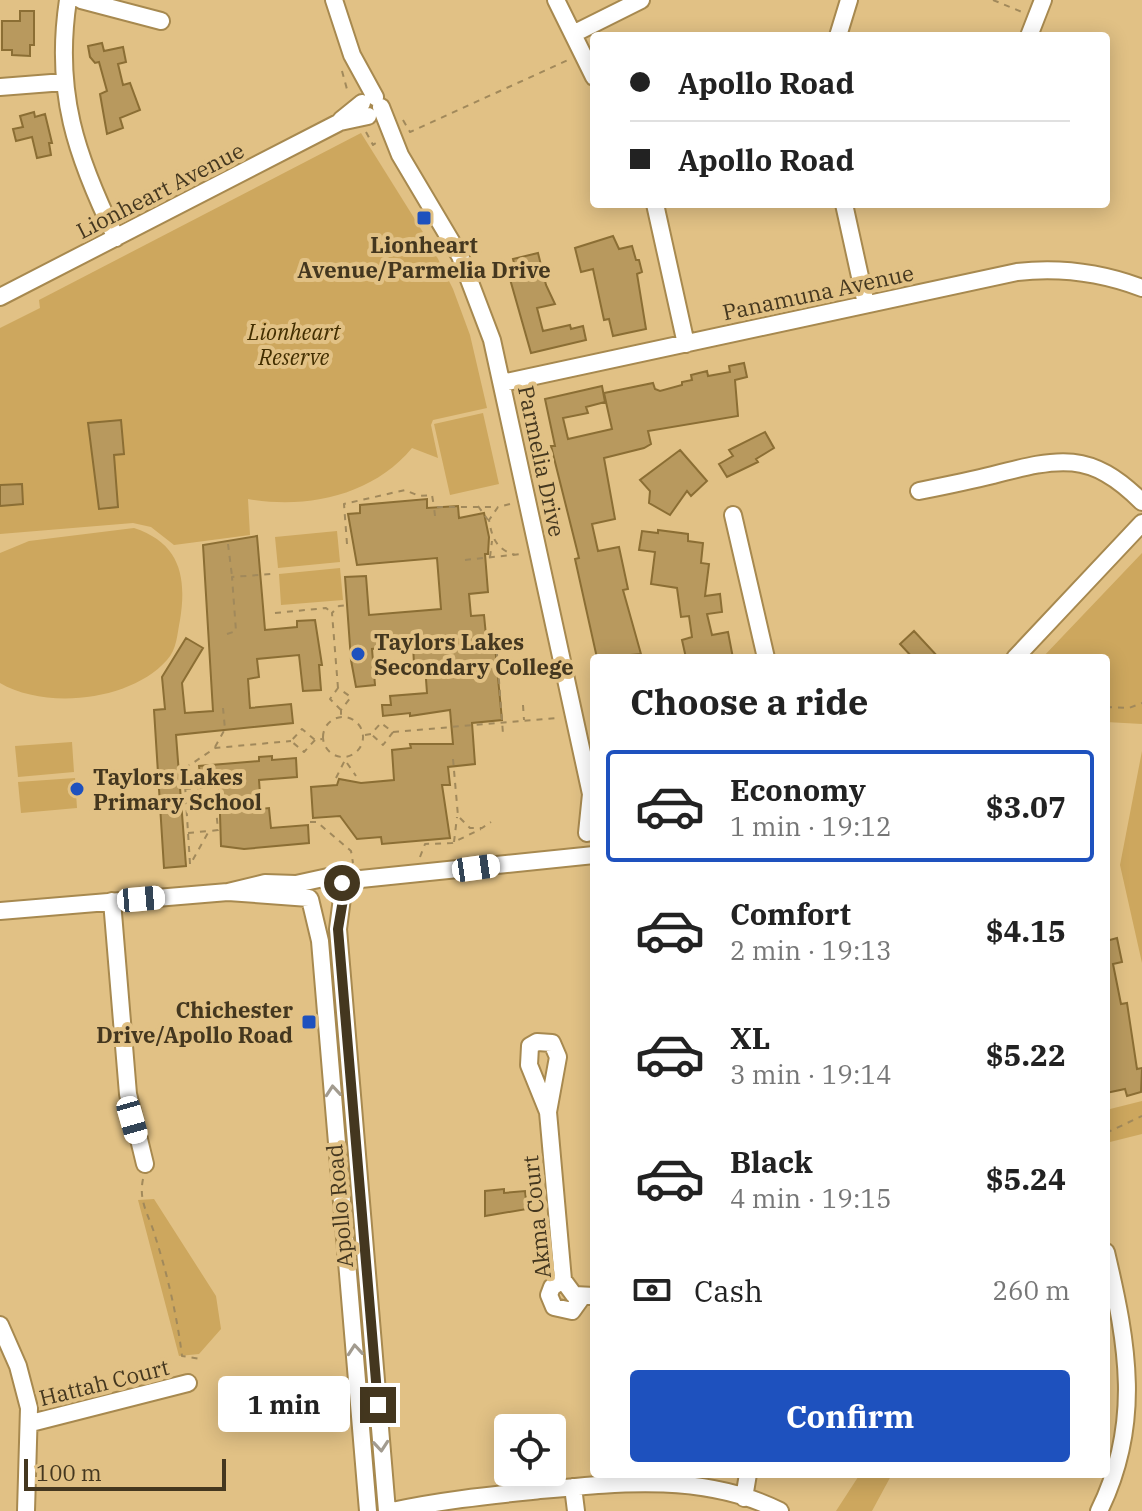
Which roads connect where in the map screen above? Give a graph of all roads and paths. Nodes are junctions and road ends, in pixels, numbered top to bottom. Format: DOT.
graph roads {
  1 [pos="68,0"];
  2 [pos="81,0"];
  3 [pos="334,0"];
  4 [pos="556,0"];
  5 [pos="641,0"];
  6 [pos="849,0"];
  7 [pos="993,0"];
  8 [pos="1043,0"];
  9 [pos="1023,12"];
  10 [pos="161,21"];
  11 [pos="839,32"];
  12 [pos="1031,32"];
  13 [pos="573,34"];
  14 [pos="568,60"];
  15 [pos="590,69"];
  16 [pos="64,82"];
  17 [pos="0,87"];
  18 [pos="370,107"];
  19 [pos="406,126"];
  20 [pos="656,208"];
  21 [pos="845,208"];
  22 [pos="116,238"];
  23 [pos="1142,288"];
  24 [pos="0,297"];
  25 [pos="866,304"];
  26 [pos="686,344"];
  27 [pos="502,383"];
  28 [pos="919,491"];
  29 [pos="1142,502"];
  30 [pos="510,504"];
  31 [pos="477,505"];
  32 [pos="434,507"];
  33 [pos="498,507"];
  34 [pos="733,515"];
  35 [pos="435,516"];
  36 [pos="489,520"];
  37 [pos="1142,523"];
  38 [pos="493,539"];
  39 [pos="228,544"];
  40 [pos="347,544"];
  41 [pos="521,554"];
  42 [pos="515,555"];
  43 [pos="490,557"];
  44 [pos="465,560"];
  45 [pos="271,574"];
  46 [pos="232,577"];
  47 [pos="348,605"];
  48 [pos="275,613"];
  49 [pos="332,613"];
  50 [pos="227,634"];
  51 [pos="497,654"];
  52 [pos="765,654"];
  53 [pos="1016,654"];
  54 [pos="338,688"];
  55 [pos="1142,703"];
  56 [pos="523,705"];
  57 [pos="1137,706"];
  58 [pos="1110,707"];
  59 [pos="223,708"];
  60 [pos="341,710"];
  61 [pos="1142,710"];
  62 [pos="342,716"];
  63 [pos="556,718"];
  64 [pos="524,721"];
  65 [pos="502,723"];
  66 [pos="393,732"];
  67 [pos="371,734"];
  68 [pos="503,734"];
  69 [pos="363,735"];
  70 [pos="323,739"];
  71 [pos="315,740"];
  72 [pos="291,741"];
  73 [pos="215,748"];
  74 [pos="346,756"];
  75 [pos="453,759"];
  76 [pos="347,763"];
  77 [pos="356,776"];
  78 [pos="336,778"];
  79 [pos="590,788"];
  80 [pos="185,789"];
  81 [pos="458,816"];
  82 [pos="310,822"];
  83 [pos="491,822"];
  84 [pos="482,828"];
  85 [pos="209,831"];
  86 [pos="589,832"];
  87 [pos="188,833"];
  88 [pos="454,842"];
  89 [pos="590,850"];
  90 [pos="590,854"];
  91 [pos="420,857"];
  92 [pos="531,860"];
  93 [pos="353,863"];
  94 [pos="383,877"];
  95 [pos="340,879"];
  96 [pos="314,880"];
  97 [pos="228,892"];
  98 [pos="343,897"];
  99 [pos="310,899"];
  100 [pos="112,901"];
  101 [pos="0,911"];
  102 [pos="548,1112"];
  103 [pos="1142,1116"];
  104 [pos="1110,1131"];
  105 [pos="145,1164"];
  106 [pos="1110,1270"];
  107 [pos="588,1296"];
  108 [pos="0,1325"];
  109 [pos="201,1359"];
  110 [pos="188,1383"];
  111 [pos="31,1423"];
  112 [pos="745,1478"];
  113 [pos="573,1487"];
  114 [pos="739,1497"];
  115 [pos="368,1505"];
  116 [pos="388,1507"];
  117 [pos="26,1511"];
  118 [pos="576,1511"];
  119 [pos="780,1511"];
  120 [pos="1099,1511"];
  1 -- 16 [label="street"];
  2 -- 10 [label="street"];
  3 -- 18 [label="street, Parmelia Drive"];
  4 -- 13 [label="street"];
  5 -- 13 [label="street"];
  6 -- 11 [label="street"];
  7 -- 9 [label="path"];
  8 -- 12 [label="street"];
  13 -- 15 [label="street"];
  14 -- 19 [label="path"];
  16 -- 17 [label="street"];
  16 -- 22 [label="street"];
  18 -- 22 [label="street, Lionheart Avenue"];
  18 -- 27 [label="street, Parmelia Drive"];
  20 -- 26 [label="street"];
  21 -- 25 [label="street"];
  22 -- 24 [label="street, Lionheart Avenue"];
  23 -- 25 [label="street, Panamuna Avenue"];
  25 -- 26 [label="street, Panamuna Avenue"];
  26 -- 27 [label="street, Panamuna Avenue"];
  27 -- 79 [label="street, Parmelia Drive"];
  28 -- 29 [label="street"];
  30 -- 33 [label="path"];
  31 -- 32 [label="path"];
  31 -- 33 [label="path"];
  31 -- 36 [label="path"];
  32 -- 35 [label="path"];
  32 -- 40 [label="path"];
  33 -- 36 [label="path"];
  34 -- 52 [label="street"];
  36 -- 38 [label="path"];
  37 -- 53 [label="street"];
  38 -- 42 [label="path"];
  38 -- 43 [label="path"];
  39 -- 46 [label="path"];
  41 -- 42 [label="path"];
  42 -- 43 [label="path"];
  43 -- 44 [label="path"];
  45 -- 46 [label="path"];
  46 -- 50 [label="path"];
  47 -- 49 [label="path"];
  48 -- 49 [label="path"];
  49 -- 54 [label="path"];
  51 -- 65 [label="path"];
  54 -- 60 [label="path"];
  54 -- 60 [label="path"];
  55 -- 57 [label="path"];
  56 -- 64 [label="path"];
  57 -- 58 [label="path"];
  57 -- 61 [label="path"];
  59 -- 73 [label="path"];
  60 -- 62 [label="path"];
  62 -- 69 [label="path"];
  62 -- 70 [label="path"];
  63 -- 64 [label="path"];
  64 -- 65 [label="path"];
  65 -- 66 [label="path"];
  65 -- 68 [label="path"];
  66 -- 67 [label="path"];
  66 -- 67 [label="path"];
  67 -- 69 [label="path"];
  69 -- 74 [label="path"];
  70 -- 71 [label="path"];
  70 -- 74 [label="path"];
  71 -- 72 [label="path"];
  71 -- 72 [label="path"];
  72 -- 73 [label="path"];
  73 -- 80 [label="path"];
  74 -- 76 [label="path"];
  75 -- 81 [label="path"];
  76 -- 77 [label="path"];
  76 -- 78 [label="path"];
  80 -- 85 [label="path"];
  80 -- 87 [label="path"];
  81 -- 84 [label="path"];
  81 -- 88 [label="path"];
  82 -- 93 [label="path"];
  83 -- 84 [label="path"];
  84 -- 88 [label="path"];
  85 -- 87 [label="path"];
  85 -- 87 [label="path"];
  86 -- 89 [label="street"];
  86 -- 92 [label="street"];
  88 -- 91 [label="path"];
  90 -- 92 [label="street"];
  92 -- 94 [label="street"];
  94 -- 95 [label="street"];
  94 -- 98 [label="street"];
  95 -- 96 [label="street"];
  95 -- 98 [label="street, Apollo Road"];
  96 -- 97 [label="street"];
  96 -- 99 [label="street"];
  97 -- 99 [label="street"];
  97 -- 100 [label="street"];
  98 -- 99 [label="street"];
  98 -- 116 [label="street, Apollo Road, one-way"];
  115 -- 99 [label="street, Apollo Road, one-way"];
  100 -- 101 [label="street"];
  100 -- 105 [label="street"];
  102 -- 107 [label="street, Akma Court"];
  103 -- 104 [label="path"];
  105 -- 109 [label="path"];
  106 -- 120 [label="street"];
  108 -- 111 [label="street"];
  110 -- 111 [label="street, Hattah Court"];
  111 -- 117 [label="street"];
  112 -- 114 [label="street"];
  113 -- 114 [label="street"];
  113 -- 116 [label="street"];
  113 -- 118 [label="street"];
  114 -- 119 [label="street"];
  115 -- 116 [label="street"];
}
